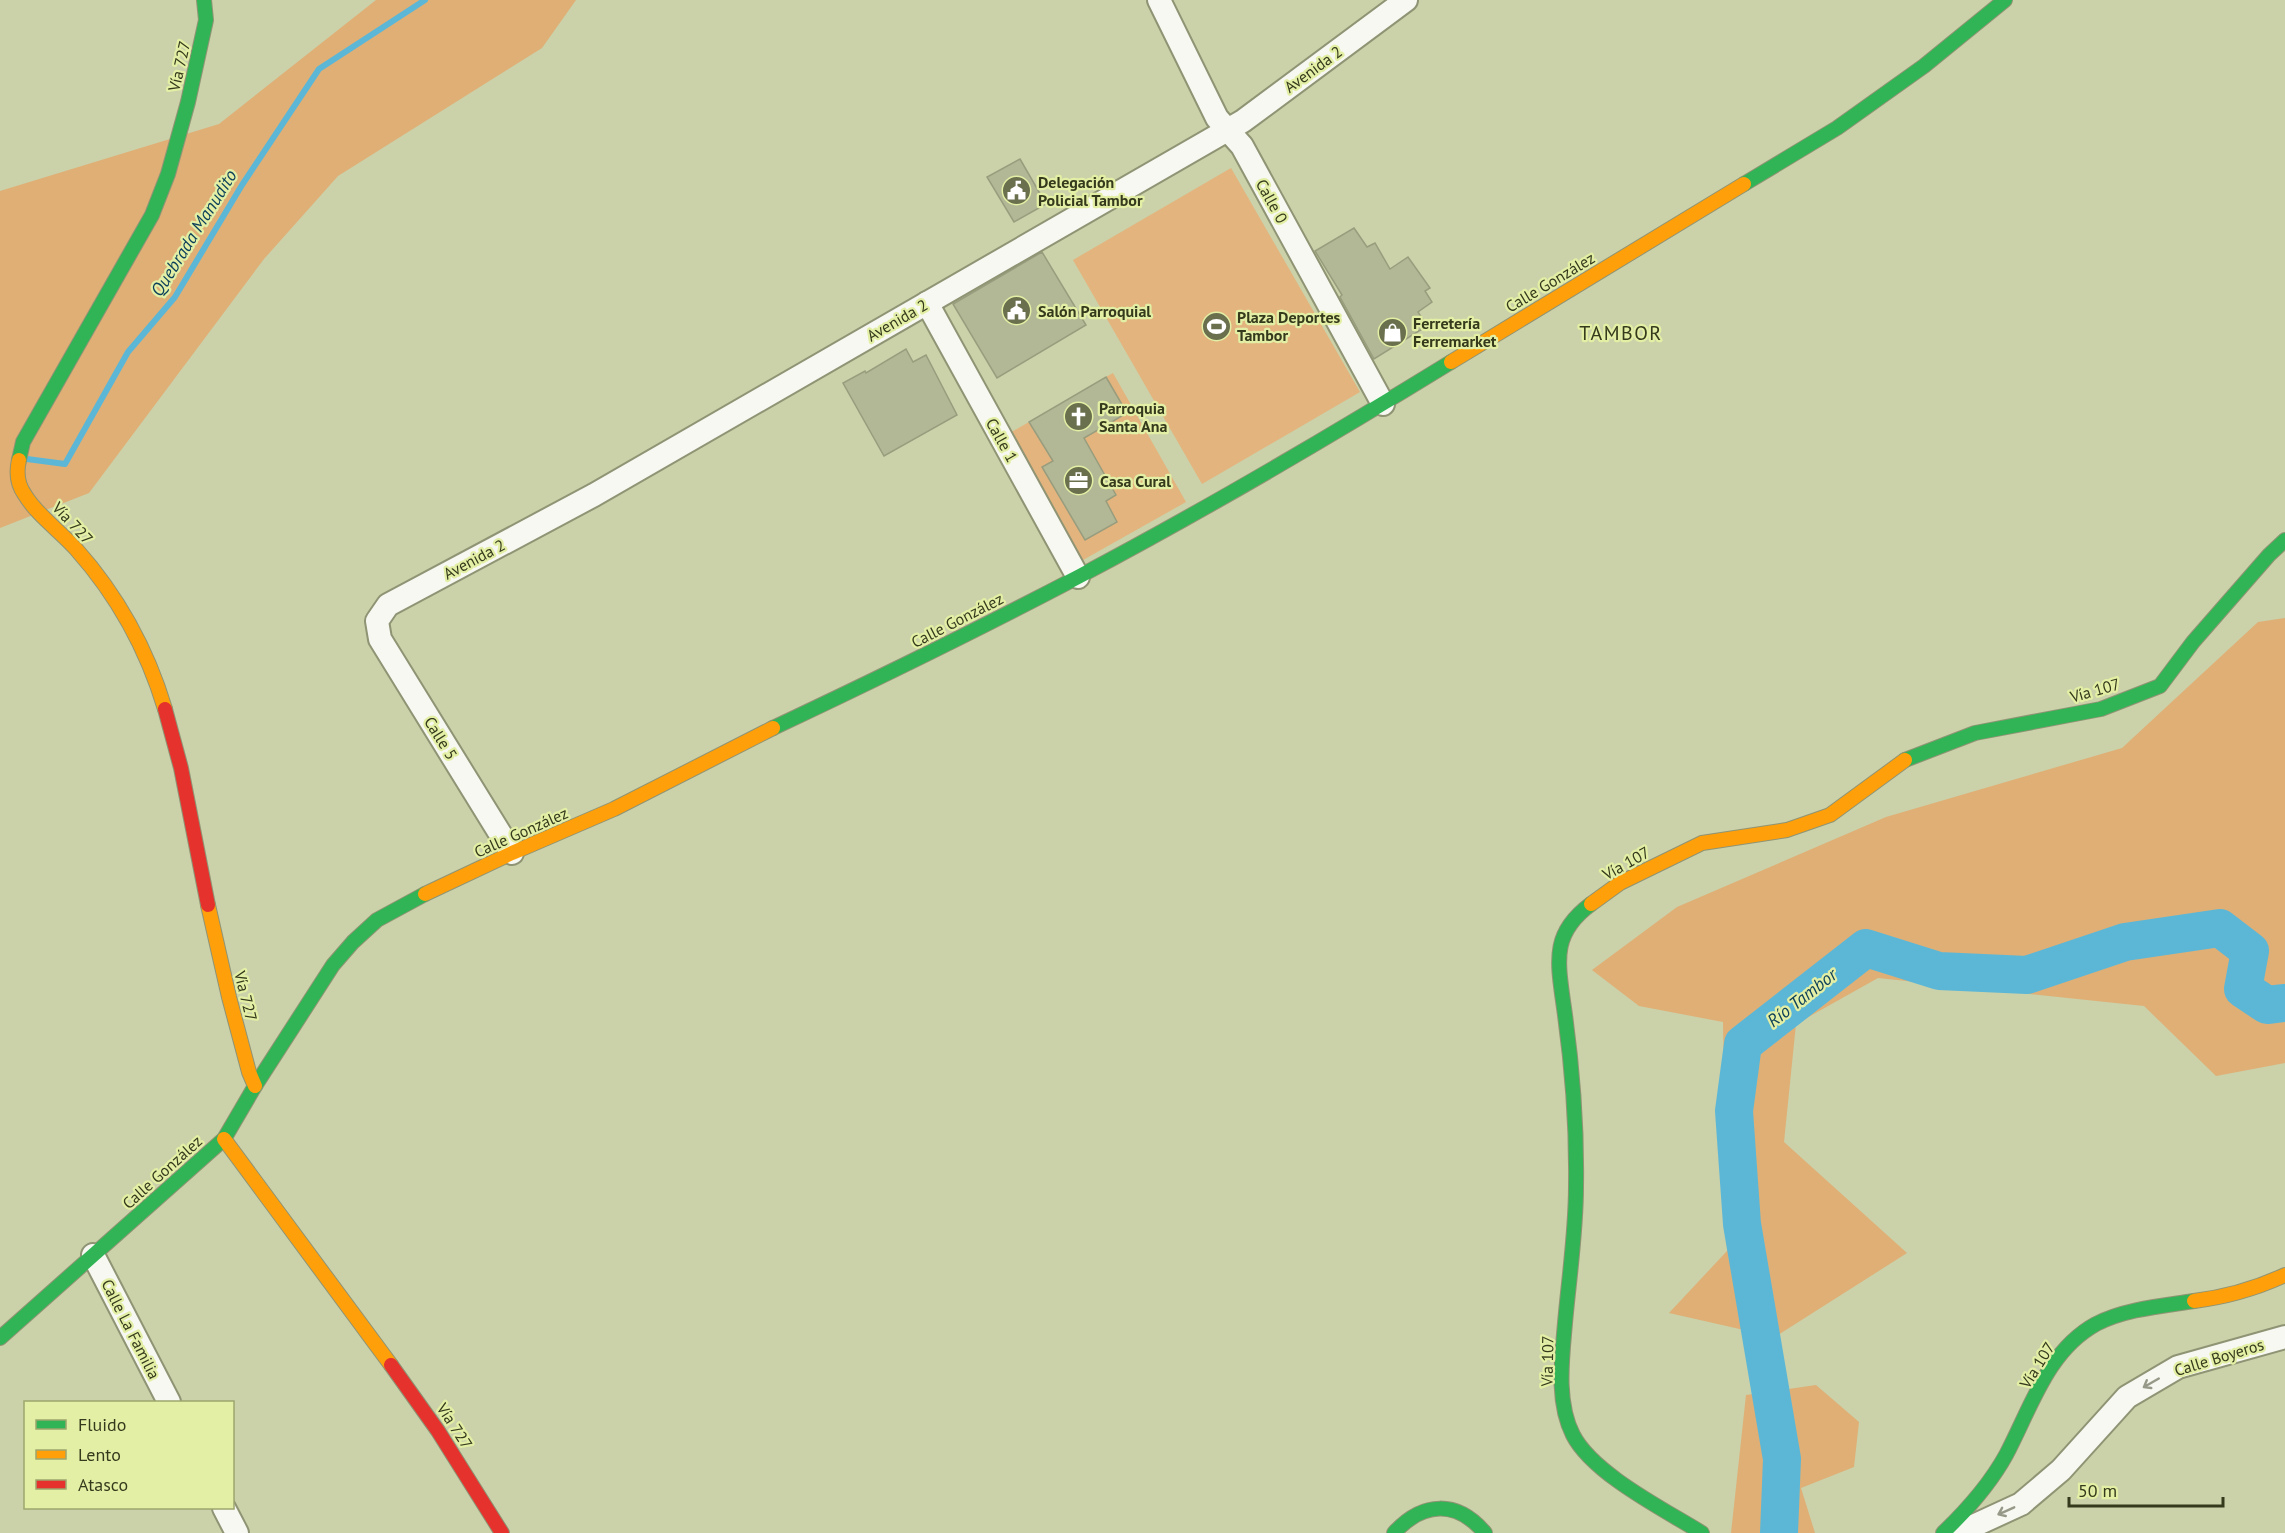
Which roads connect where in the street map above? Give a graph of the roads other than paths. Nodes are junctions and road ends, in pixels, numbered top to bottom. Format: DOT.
graph roads {
  1 [pos="204,0"];
  2 [pos="1159,0"];
  3 [pos="1406,0"];
  4 [pos="2005,0"];
  5 [pos="1229,129"];
  6 [pos="927,303"];
  7 [pos="1383,405"];
  8 [pos="2285,540"];
  9 [pos="1078,577"];
  10 [pos="377,621"];
  11 [pos="512,853"];
  12 [pos="255,1086"];
  13 [pos="224,1139"];
  14 [pos="93,1255"];
  15 [pos="2285,1275"];
  16 [pos="2285,1337"];
  17 [pos="0,1338"];
  18 [pos="168,1401"];
  19 [pos="225,1509"];
  20 [pos="237,1533"];
  21 [pos="502,1533"];
  22 [pos="1394,1533"];
  23 [pos="1485,1533"];
  24 [pos="1702,1533"];
  25 [pos="1943,1533"];
  26 [pos="1958,1533"];
  1 -- 12 [label="street, Vía 727"];
  2 -- 5 [label="street, Calle 0"];
  3 -- 5 [label="street, Avenida 2"];
  4 -- 7 [label="street, Calle González"];
  5 -- 6 [label="street, Avenida 2"];
  5 -- 7 [label="street, Calle 0"];
  6 -- 9 [label="street, Calle 1"];
  6 -- 10 [label="street, Avenida 2"];
  7 -- 9 [label="street, Calle González"];
  8 -- 24 [label="street, Vía 107"];
  9 -- 11 [label="street, Calle González"];
  10 -- 11 [label="street, Calle 5"];
  11 -- 12 [label="street, Calle González"];
  12 -- 13 [label="street, Calle González"];
  13 -- 14 [label="street, Calle González"];
  13 -- 21 [label="street, Vía 727"];
  14 -- 17 [label="street, Calle González"];
  14 -- 18 [label="street, Calle La Familia"];
  15 -- 25 [label="street, Vía 107"];
  16 -- 26 [label="street, Calle Boyeros, one-way"];
  19 -- 20 [label="street"];
  22 -- 23 [label="street"];
}
